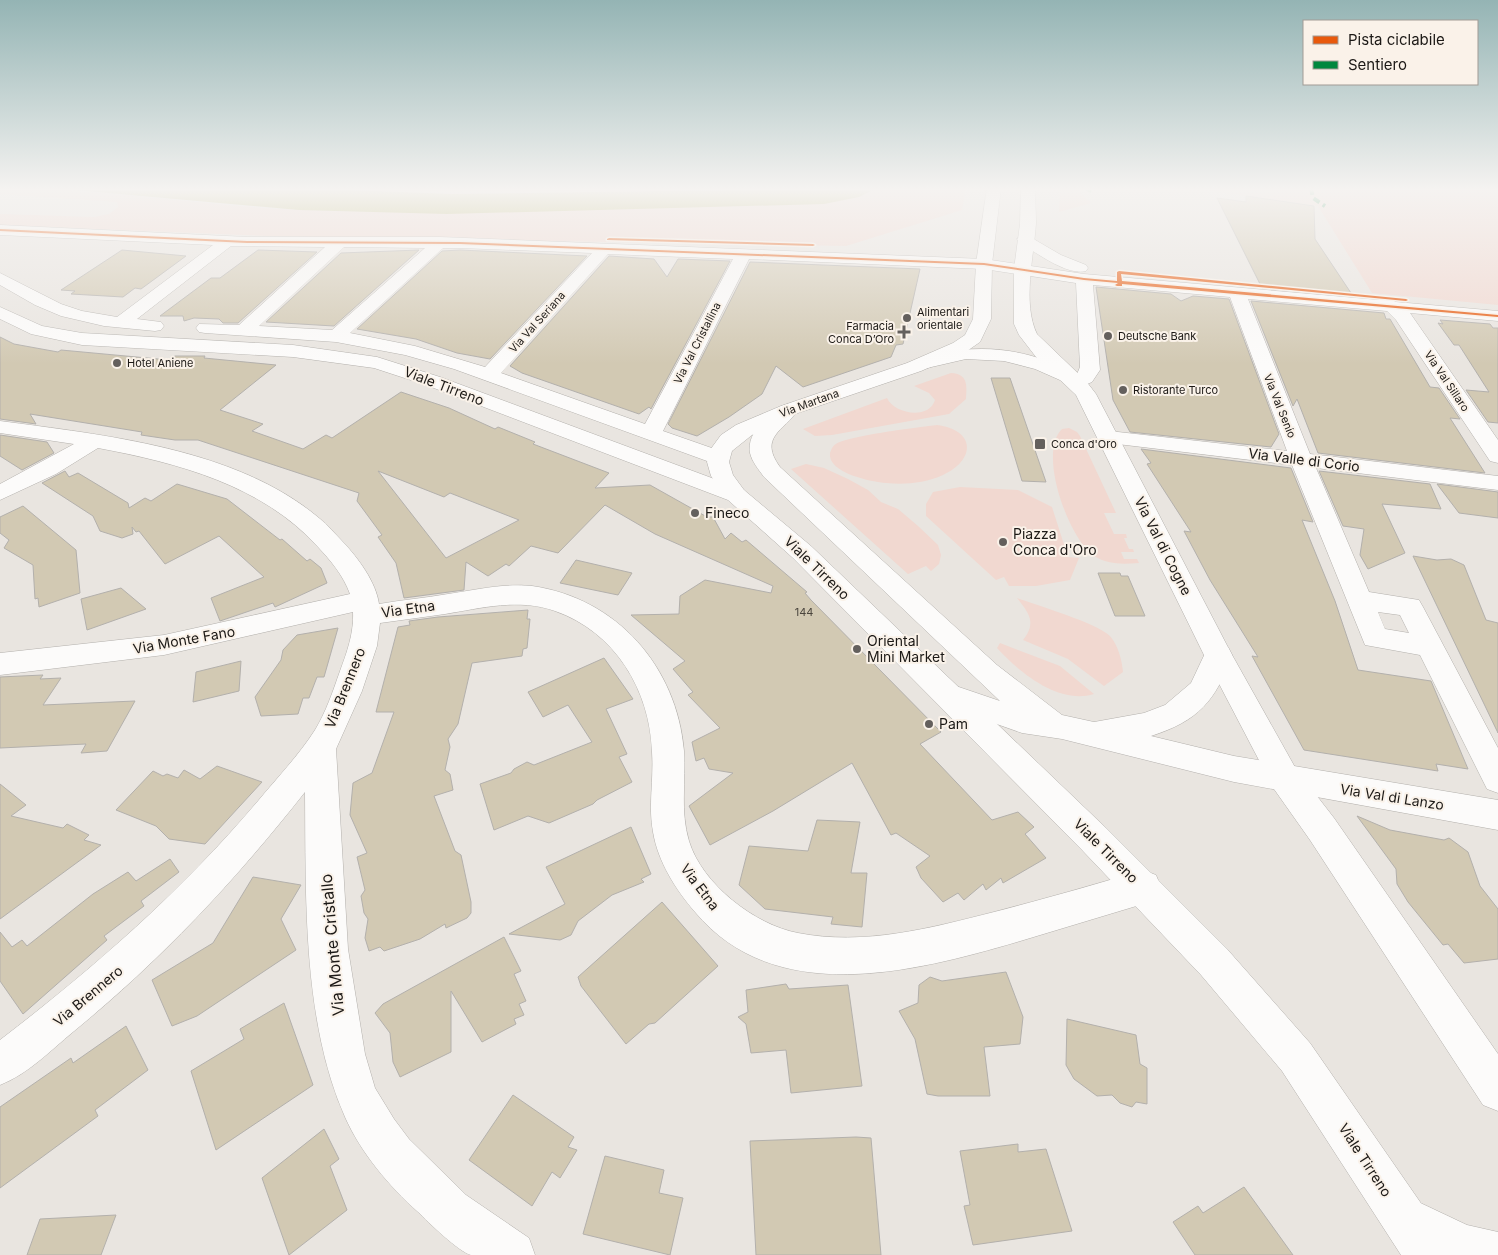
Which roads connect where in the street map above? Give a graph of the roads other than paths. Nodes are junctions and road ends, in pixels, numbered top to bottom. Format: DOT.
graph roads {
  1 [pos="221,247"];
  2 [pos="335,247"];
  3 [pos="435,247"];
  4 [pos="566,247"];
  5 [pos="986,247"];
  6 [pos="1024,247"];
  7 [pos="1038,247"];
  8 [pos="605,248"];
  9 [pos="744,254"];
  10 [pos="984,264"];
  11 [pos="1022,269"];
  12 [pos="0,278"];
  13 [pos="1084,278"];
  14 [pos="1140,283"];
  15 [pos="1237,293"];
  16 [pos="1372,293"];
  17 [pos="1394,307"];
  18 [pos="0,312"];
  19 [pos="1498,316"];
  20 [pos="120,323"];
  21 [pos="245,329"];
  22 [pos="336,336"];
  23 [pos="914,367"];
  24 [pos="488,375"];
  25 [pos="1078,382"];
  26 [pos="788,410"];
  27 [pos="0,427"];
  28 [pos="651,434"];
  29 [pos="1109,437"];
  30 [pos="1492,438"];
  31 [pos="95,441"];
  32 [pos="1498,456"];
  33 [pos="718,458"];
  34 [pos="1301,459"];
  35 [pos="1498,483"];
  36 [pos="0,493"];
  37 [pos="736,495"];
  38 [pos="1360,600"];
  39 [pos="366,608"];
  40 [pos="1429,646"];
  41 [pos="1218,655"];
  42 [pos="0,664"];
  43 [pos="947,695"];
  44 [pos="1070,729"];
  45 [pos="320,747"];
  46 [pos="1285,779"];
  47 [pos="1498,779"];
  48 [pos="1498,815"];
  49 [pos="1143,887"];
  50 [pos="0,1065"];
  51 [pos="1498,1090"];
  52 [pos="1400,1215"];
  53 [pos="512,1255"];
  54 [pos="1428,1255"];
  55 [pos="1498,1255"];
  1 -- 20 [label="street"];
  2 -- 21 [label="street"];
  3 -- 22 [label="street"];
  4 -- 8 [label="street"];
  5 -- 10 [label="street"];
  6 -- 11 [label="street"];
  7 -- 14 [label="street"];
  8 -- 9 [label="street"];
  8 -- 24 [label="street, Via Val Seriana"];
  9 -- 10 [label="street"];
  9 -- 28 [label="street, Via Val Cristallina"];
  10 -- 11 [label="street"];
  10 -- 23 [label="street"];
  11 -- 13 [label="street"];
  11 -- 25 [label="street"];
  12 -- 20 [label="street, Viale Tirreno"];
  13 -- 14 [label="street"];
  13 -- 25 [label="street"];
  14 -- 15 [label="street"];
  15 -- 17 [label="street"];
  15 -- 34 [label="street, Via Val Senio"];
  16 -- 17 [label="street"];
  17 -- 19 [label="street"];
  17 -- 30 [label="street, Via Val Sillaro"];
  18 -- 37 [label="street, Viale Tirreno"];
  20 -- 21 [label="street, Viale Tirreno"];
  21 -- 22 [label="street, Viale Tirreno"];
  22 -- 24 [label="street, Viale Tirreno"];
  23 -- 25 [label="street"];
  23 -- 26 [label="street, Via Martana"];
  24 -- 28 [label="street, Viale Tirreno"];
  25 -- 29 [label="street"];
  26 -- 33 [label="street, Via Martana"];
  26 -- 44 [label="street"];
  27 -- 31 [label="street"];
  28 -- 33 [label="street, Viale Tirreno"];
  29 -- 34 [label="street, Via Valle di Corio"];
  29 -- 41 [label="street, Via Val di Cogne"];
  30 -- 32 [label="street, Via Val Sillaro"];
  31 -- 36 [label="street"];
  31 -- 39 [label="street"];
  33 -- 37 [label="street"];
  34 -- 35 [label="street, Via Valle di Corio"];
  34 -- 38 [label="street, Via Val Senio"];
  37 -- 43 [label="street, Viale Tirreno"];
  38 -- 40 [label="street"];
  38 -- 40 [label="street, Via Val Senio"];
  39 -- 42 [label="street, Via Monte Fano"];
  39 -- 45 [label="street, Via Brennero"];
  39 -- 49 [label="street, Via Etna"];
  40 -- 47 [label="street"];
  41 -- 44 [label="street"];
  41 -- 46 [label="street"];
  43 -- 44 [label="street"];
  43 -- 49 [label="street, Viale Tirreno"];
  44 -- 46 [label="street, Via Val di Lanzo"];
  45 -- 50 [label="street, Via Brennero"];
  45 -- 53 [label="street, Via Monte Cristallo"];
  46 -- 48 [label="street, Via Val di Lanzo"];
  46 -- 51 [label="street"];
  49 -- 52 [label="street, Viale Tirreno"];
  52 -- 54 [label="street, Viale Tirreno"];
  52 -- 55 [label="street"];
}
